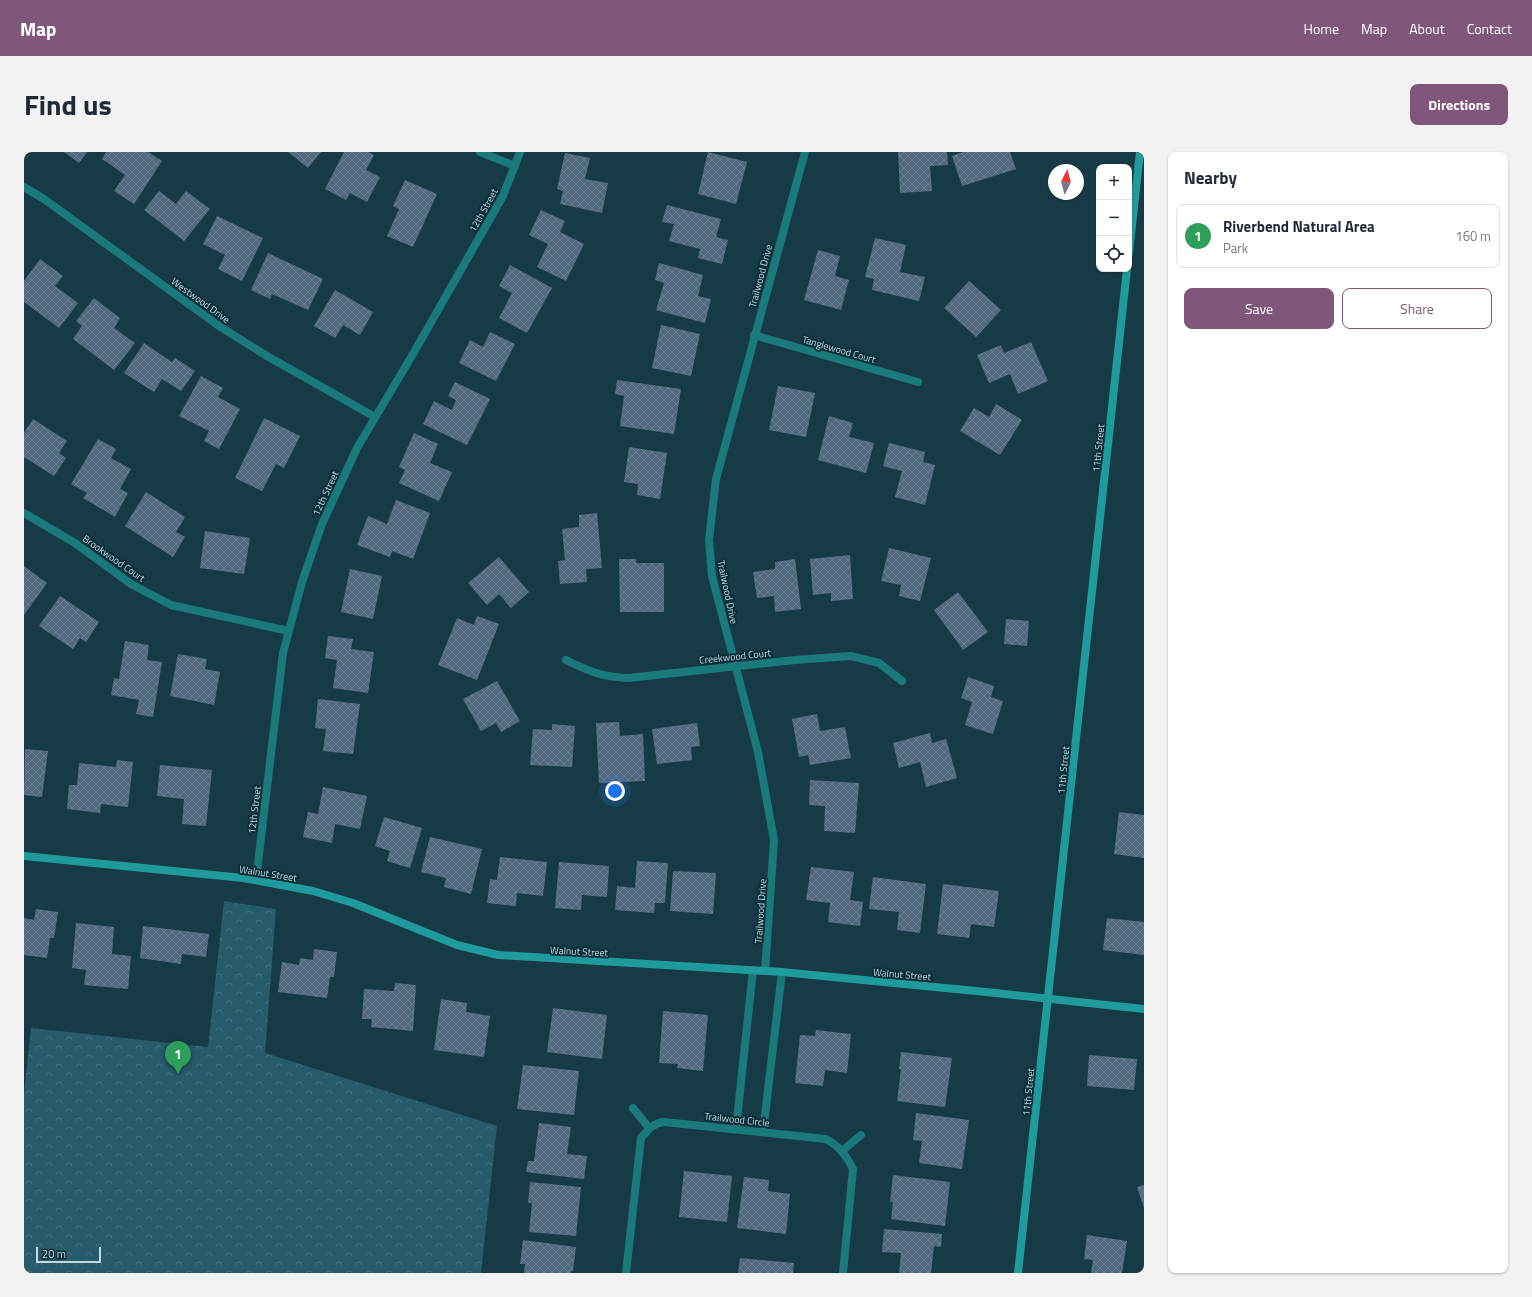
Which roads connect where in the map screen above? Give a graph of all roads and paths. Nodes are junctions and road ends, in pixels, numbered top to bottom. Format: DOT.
graph roads {
  1 [pos="480,152"];
  2 [pos="520,152"];
  3 [pos="805,152"];
  4 [pos="1140,152"];
  5 [pos="515,166"];
  6 [pos="24,187"];
  7 [pos="1131,236"];
  8 [pos="1127,272"];
  9 [pos="754,335"];
  10 [pos="918,382"];
  11 [pos="375,417"];
  12 [pos="24,513"];
  13 [pos="289,631"];
  14 [pos="566,660"];
  15 [pos="735,666"];
  16 [pos="902,680"];
  17 [pos="24,856"];
  18 [pos="256,880"];
  19 [pos="753,970"];
  20 [pos="765,971"];
  21 [pos="782,972"];
  22 [pos="1048,999"];
  23 [pos="1144,1009"];
  24 [pos="633,1108"];
  25 [pos="649,1128"];
  26 [pos="736,1129"];
  27 [pos="763,1132"];
  28 [pos="861,1135"];
  29 [pos="842,1151"];
  30 [pos="626,1273"];
  31 [pos="843,1273"];
  32 [pos="1018,1273"];
  1 -- 5 [label="street"];
  2 -- 5 [label="street, 12th Street"];
  3 -- 9 [label="street, Trailwood Drive"];
  4 -- 7 [label="street"];
  5 -- 11 [label="street, 12th Street"];
  6 -- 11 [label="street, Westwood Drive"];
  8 -- 22 [label="street, 11th Street"];
  9 -- 10 [label="street, Tanglewood Court"];
  9 -- 15 [label="street, Trailwood Drive"];
  11 -- 13 [label="street, 12th Street"];
  12 -- 13 [label="street, Brookwood Court"];
  13 -- 18 [label="street, 12th Street"];
  14 -- 15 [label="street, Creekwood Court"];
  15 -- 16 [label="street, Creekwood Court"];
  15 -- 20 [label="street, Trailwood Drive"];
  17 -- 18 [label="street, Walnut Street"];
  18 -- 19 [label="street, Walnut Street"];
  19 -- 20 [label="street, Walnut Street"];
  19 -- 26 [label="street"];
  20 -- 21 [label="street, Walnut Street"];
  21 -- 22 [label="street, Walnut Street"];
  21 -- 27 [label="street"];
  22 -- 23 [label="street, Walnut Street"];
  22 -- 32 [label="street, 11th Street"];
  24 -- 25 [label="street"];
  25 -- 26 [label="street, Trailwood Circle"];
  25 -- 30 [label="street"];
  26 -- 27 [label="street, Trailwood Circle"];
  27 -- 29 [label="street, Trailwood Circle"];
  28 -- 29 [label="street"];
  29 -- 31 [label="street, Trailwood Circle"];
}
